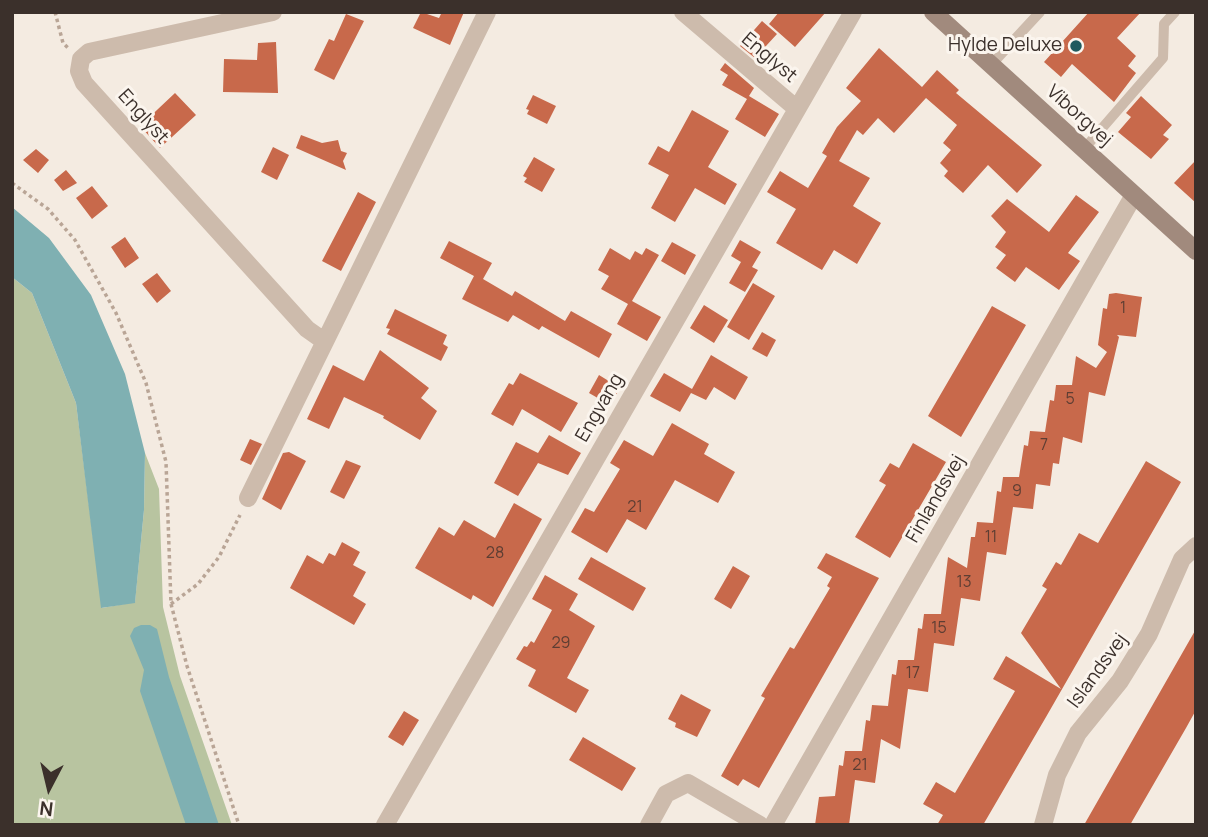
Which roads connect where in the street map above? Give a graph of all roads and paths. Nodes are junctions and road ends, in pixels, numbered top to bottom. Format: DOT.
graph roads {
  1 [pos="55,12"];
  2 [pos="273,12"];
  3 [pos="487,12"];
  4 [pos="683,12"];
  5 [pos="853,12"];
  6 [pos="933,12"];
  7 [pos="1040,12"];
  8 [pos="1175,12"];
  9 [pos="81,59"];
  10 [pos="991,65"];
  11 [pos="796,109"];
  12 [pos="1084,149"];
  13 [pos="12,183"];
  14 [pos="1135,195"];
  15 [pos="1196,251"];
  16 [pos="324,341"];
  17 [pos="248,498"];
  18 [pos="1196,546"];
  19 [pos="171,604"];
  20 [pos="239,825"];
  21 [pos="385,825"];
  22 [pos="649,825"];
  23 [pos="760,825"];
  24 [pos="773,825"];
  25 [pos="1043,825"];
  1 -- 9 [label="path"];
  2 -- 9 [label="street"];
  3 -- 16 [label="street"];
  4 -- 11 [label="street, Englyst"];
  5 -- 11 [label="street, Engvang"];
  6 -- 10 [label="street, Viborgvej"];
  7 -- 10 [label="lane"];
  8 -- 12 [label="lane"];
  9 -- 16 [label="street, Englyst"];
  10 -- 12 [label="street, Viborgvej"];
  11 -- 21 [label="street, Engvang"];
  12 -- 14 [label="street, Viborgvej"];
  13 -- 19 [label="path"];
  14 -- 15 [label="street, Viborgvej"];
  14 -- 24 [label="street, Finlandsvej"];
  16 -- 17 [label="street"];
  17 -- 19 [label="path"];
  18 -- 25 [label="street, Islandsvej"];
  19 -- 20 [label="path"];
  22 -- 23 [label="street"];
}
